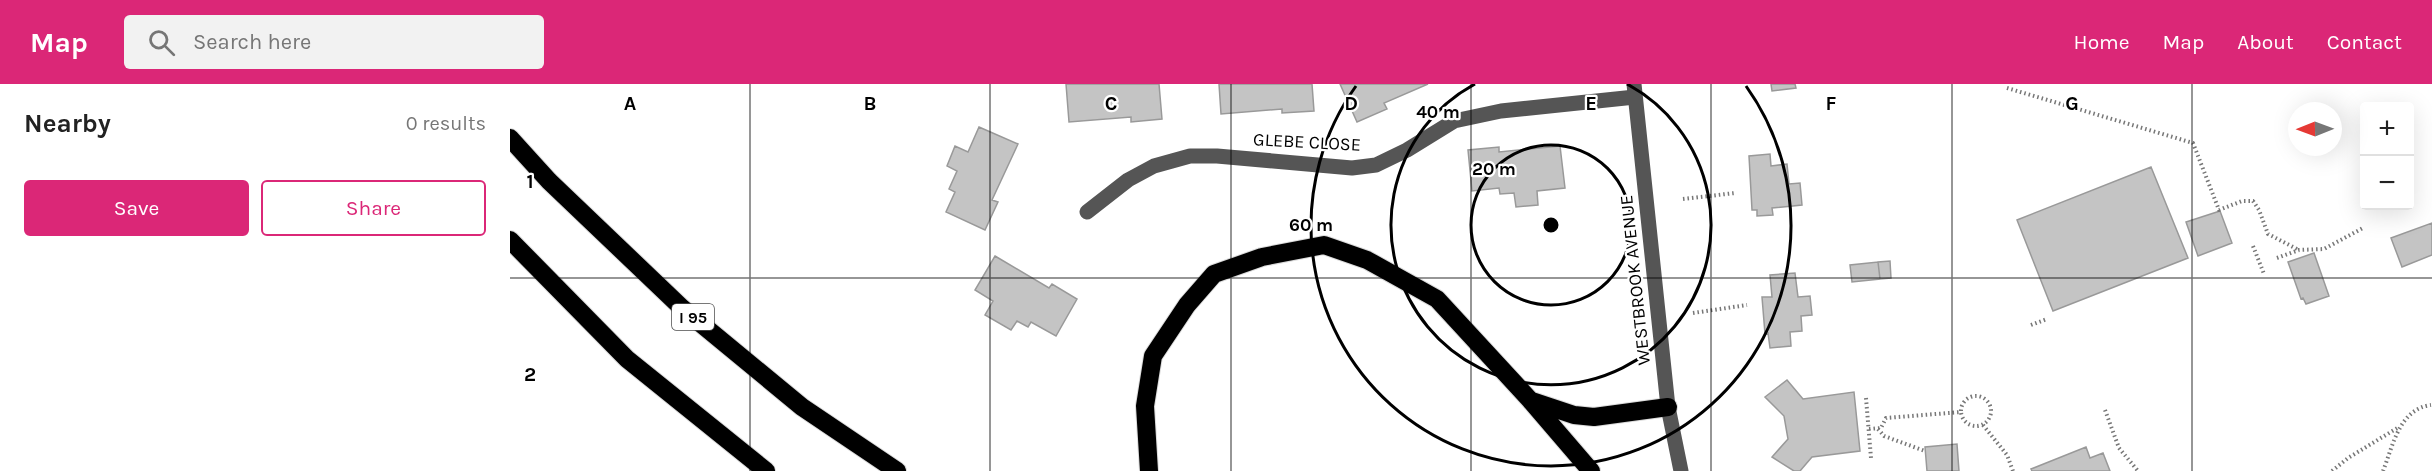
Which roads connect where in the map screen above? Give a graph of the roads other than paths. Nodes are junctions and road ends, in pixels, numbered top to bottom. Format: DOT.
graph roads {
  1 [pos="1635,91"];
  2 [pos="510,138"];
  3 [pos="1087,212"];
  4 [pos="510,240"];
  5 [pos="1530,400"];
  6 [pos="1668,407"];
  7 [pos="766,471"];
  8 [pos="897,471"];
  9 [pos="1149,471"];
  10 [pos="1591,471"];
  11 [pos="1681,471"];
  1 -- 3 [label="street, GLEBE CLOSE"];
  1 -- 6 [label="street, WESTBROOK AVENUE"];
  2 -- 8 [label="highway, I 95"];
  4 -- 7 [label="highway"];
  5 -- 6 [label="highway"];
  5 -- 9 [label="highway"];
  5 -- 10 [label="highway"];
  6 -- 11 [label="street, WESTBROOK AVENUE"];
}
